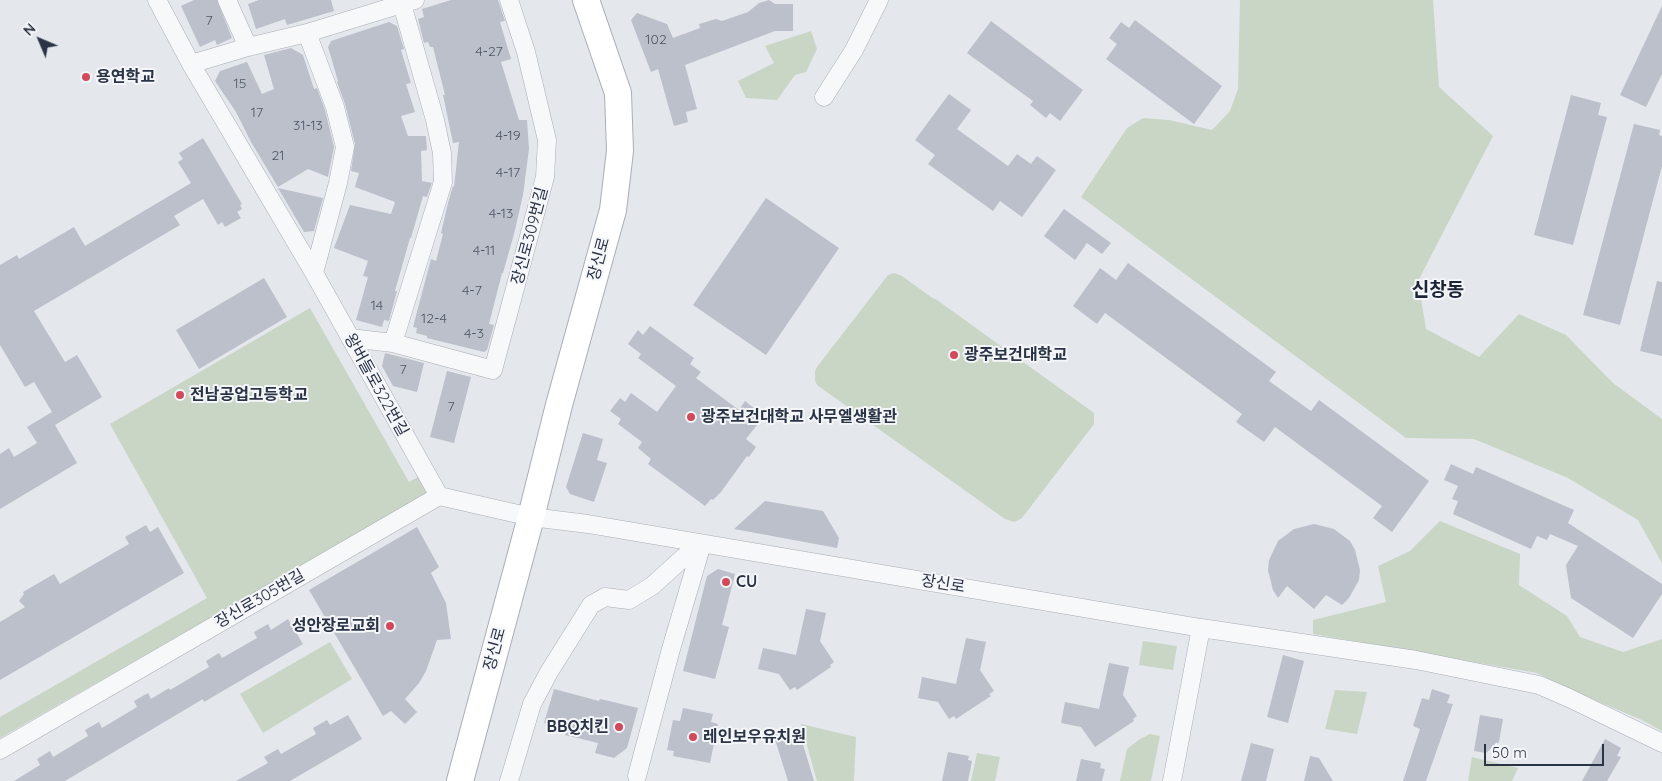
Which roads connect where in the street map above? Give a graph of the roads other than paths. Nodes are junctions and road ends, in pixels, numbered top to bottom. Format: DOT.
graph roads {
  1 [pos="156,0"];
  2 [pos="227,0"];
  3 [pos="509,0"];
  4 [pos="586,0"];
  5 [pos="879,0"];
  6 [pos="409,2"];
  7 [pos="307,33"];
  8 [pos="248,47"];
  9 [pos="191,64"];
  10 [pos="824,97"];
  11 [pos="314,273"];
  12 [pos="350,338"];
  13 [pos="393,343"];
  14 [pos="439,496"];
  15 [pos="531,516"];
  16 [pos="702,544"];
  17 [pos="1201,628"];
  18 [pos="1662,743"];
  19 [pos="0,750"];
  20 [pos="637,776"];
  21 [pos="460,781"];
  22 [pos="509,781"];
  23 [pos="1172,781"];
  1 -- 9 [label="street, 왕버들로322번길"];
  2 -- 8 [label="street"];
  3 -- 13 [label="street, 장신로309번길"];
  4 -- 15 [label="main road, 장신로"];
  5 -- 10 [label="street"];
  6 -- 7 [label="street"];
  6 -- 13 [label="street"];
  7 -- 8 [label="street"];
  7 -- 11 [label="street"];
  8 -- 9 [label="street"];
  9 -- 11 [label="street, 왕버들로322번길"];
  11 -- 12 [label="street, 왕버들로322번길"];
  12 -- 13 [label="street, 장신로309번길"];
  12 -- 14 [label="street, 왕버들로322번길"];
  14 -- 15 [label="street"];
  14 -- 19 [label="street, 장신로305번길"];
  15 -- 16 [label="street, 장신로"];
  15 -- 21 [label="main road, 장신로"];
  16 -- 17 [label="street, 장신로"];
  16 -- 20 [label="street"];
  16 -- 22 [label="street"];
  17 -- 18 [label="street, 장신로"];
  17 -- 23 [label="street"];
}
